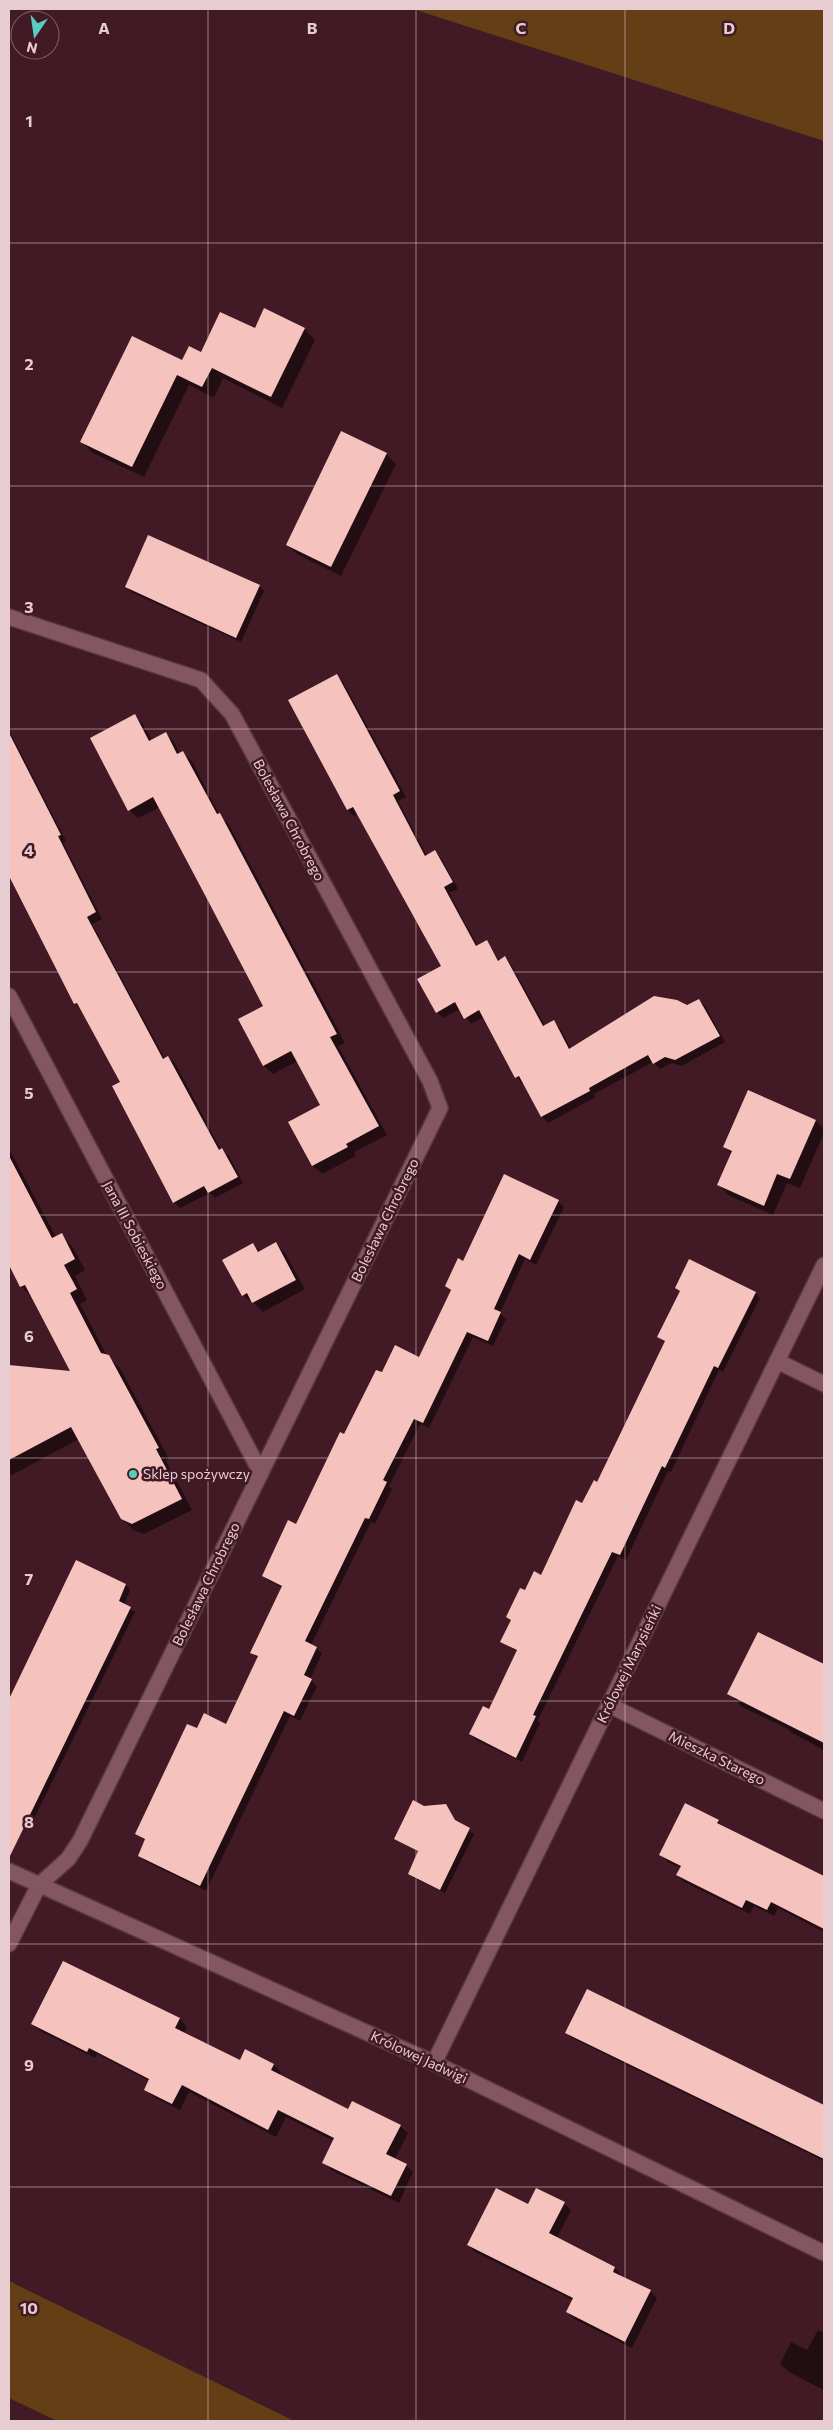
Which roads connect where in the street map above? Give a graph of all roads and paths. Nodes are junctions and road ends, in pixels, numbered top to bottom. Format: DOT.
graph roads {
  1 [pos="9,618"];
  2 [pos="9,996"];
  3 [pos="824,1265"];
  4 [pos="777,1361"];
  5 [pos="824,1384"];
  6 [pos="261,1473"];
  7 [pos="609,1705"];
  8 [pos="824,1811"];
  9 [pos="9,1871"];
  10 [pos="39,1885"];
  11 [pos="9,1944"];
  12 [pos="434,2063"];
  13 [pos="824,2253"];
  1 -- 6 [label="street, Bolesława Chrobrego"];
  2 -- 6 [label="street, Jana III Sobieskiego"];
  3 -- 4 [label="street, Królowej Marysieńki"];
  4 -- 5 [label="street"];
  4 -- 7 [label="street, Królowej Marysieńki"];
  6 -- 10 [label="street, Bolesława Chrobrego"];
  7 -- 8 [label="street, Mieszka Starego"];
  7 -- 12 [label="street, Królowej Marysieńki"];
  9 -- 10 [label="street, Królowej Jadwigi"];
  10 -- 11 [label="street, Bolesława Chrobrego"];
  10 -- 12 [label="street, Królowej Jadwigi"];
  12 -- 13 [label="street, Królowej Jadwigi"];
}
